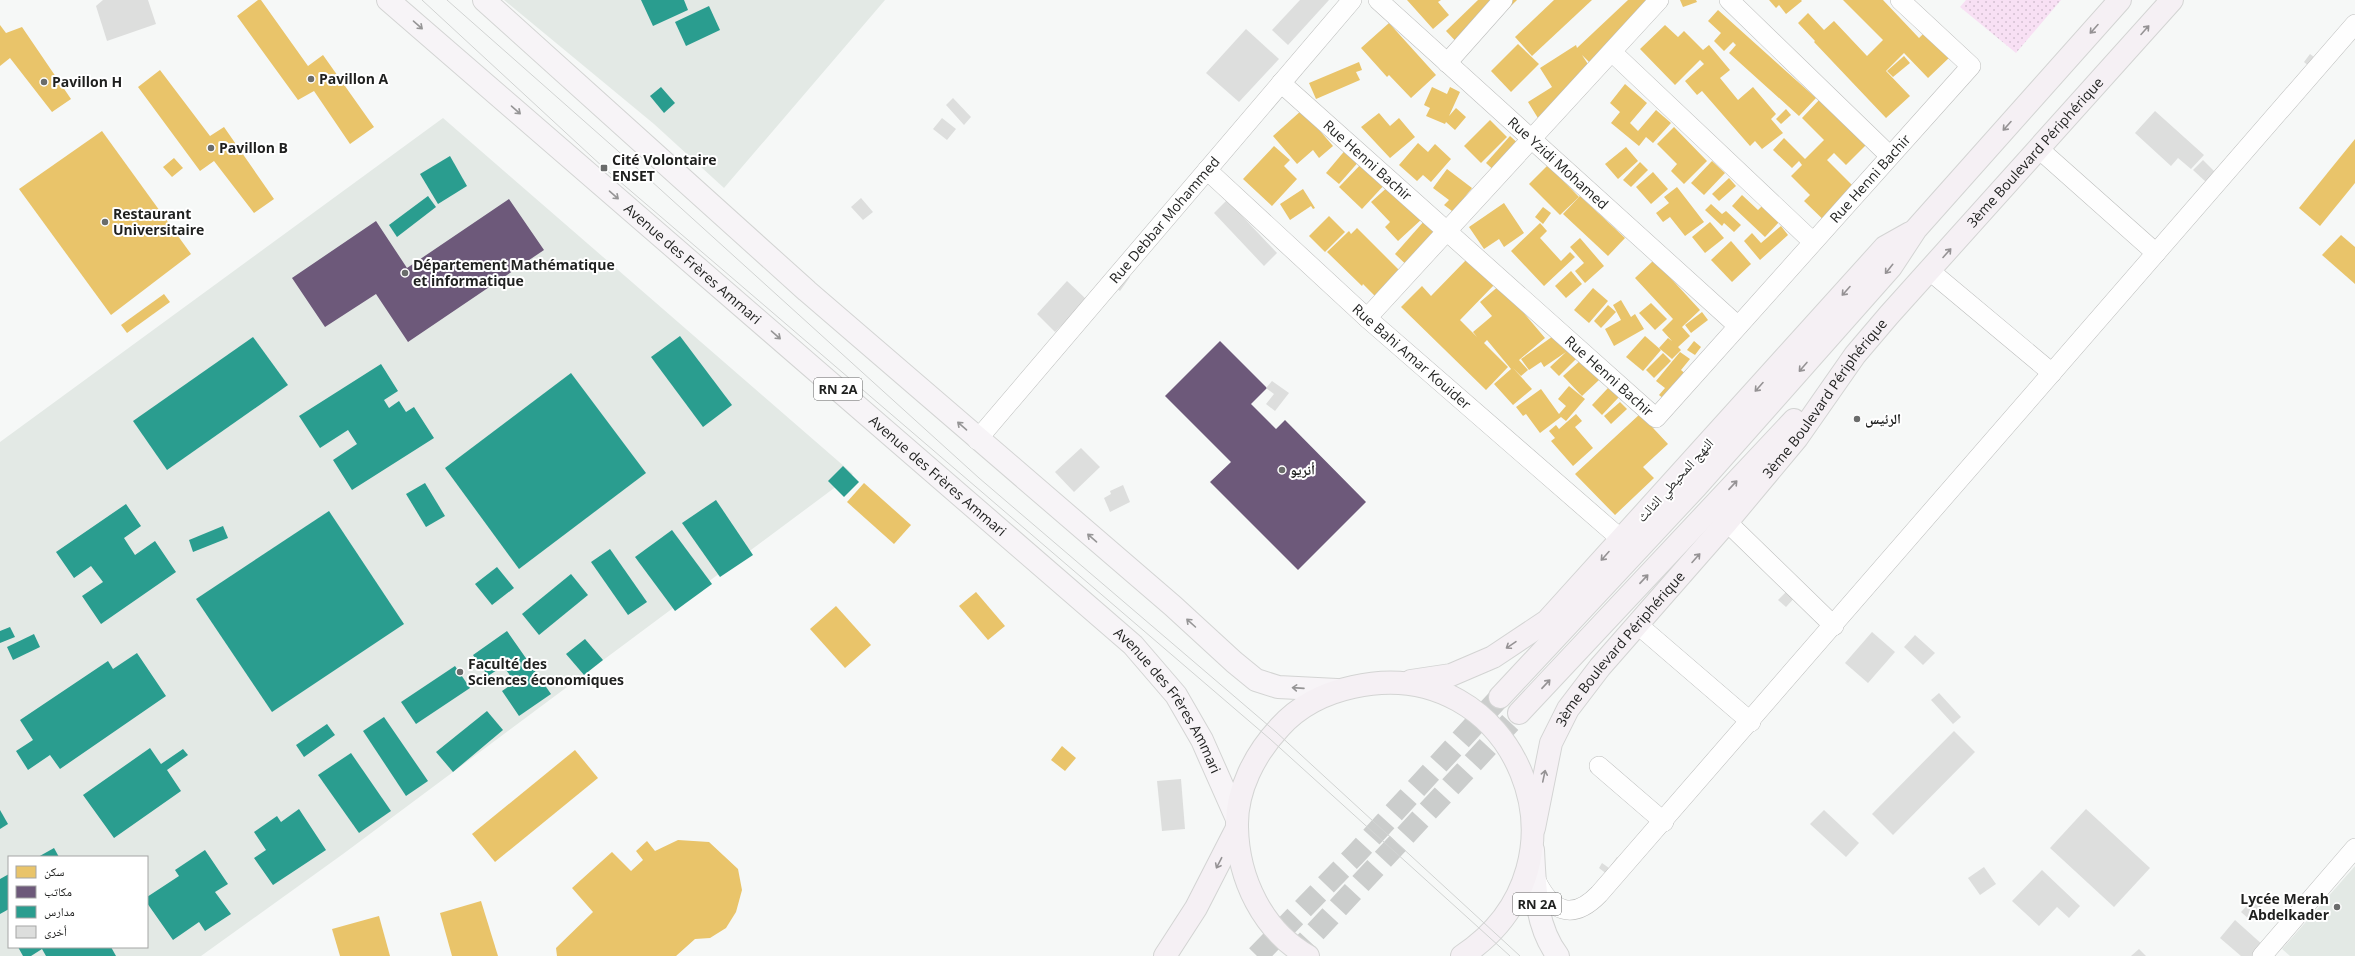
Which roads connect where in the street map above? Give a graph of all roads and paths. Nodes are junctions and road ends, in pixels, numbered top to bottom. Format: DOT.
graph roads {
  1 [pos="388,0"];
  2 [pos="484,0"];
  3 [pos="1352,0"];
  4 [pos="1378,0"];
  5 [pos="1503,0"];
  6 [pos="1659,0"];
  7 [pos="1728,0"];
  8 [pos="1900,0"];
  9 [pos="2120,0"];
  10 [pos="2172,0"];
  11 [pos="2355,24"];
  12 [pos="1612,52"];
  13 [pos="1447,63"];
  14 [pos="1281,83"];
  15 [pos="1532,139"];
  16 [pos="2039,149"];
  17 [pos="1890,156"];
  18 [pos="1207,170"];
  19 [pos="1916,229"];
  20 [pos="1447,231"];
  21 [pos="1813,242"];
  22 [pos="2156,253"];
  23 [pos="1930,271"];
  24 [pos="1367,318"];
  25 [pos="1738,326"];
  26 [pos="1855,355"];
  27 [pos="2052,373"];
  28 [pos="978,440"];
  29 [pos="1727,522"];
  30 [pos="1621,538"];
  31 [pos="1637,624"];
  32 [pos="1834,626"];
  33 [pos="1402,683"];
  34 [pos="1337,690"];
  35 [pos="1500,698"];
  36 [pos="1519,713"];
  37 [pos="1751,722"];
  38 [pos="1599,766"];
  39 [pos="1664,822"];
  40 [pos="1237,823"];
  41 [pos="1533,838"];
  42 [pos="2355,848"];
  43 [pos="1535,879"];
  44 [pos="1166,956"];
  45 [pos="1308,956"];
  46 [pos="1462,956"];
  47 [pos="1558,956"];
  48 [pos="2262,956"];
  1 -- 40 [label="main road, Avenue des Frères Ammari / RN 2A, one-way"];
  28 -- 2 [label="main road, one-way"];
  3 -- 14 [label="street, Rue Debbar Mohammed"];
  4 -- 13 [label="street, Rue Yzidi Mohamed"];
  5 -- 13 [label="street"];
  6 -- 12 [label="street"];
  7 -- 17 [label="street"];
  8 -- 17 [label="street, Rue Henni Bachir"];
  9 -- 19 [label="highway, one-way"];
  16 -- 10 [label="highway, 3ème Boulevard Périphérique, one-way"];
  11 -- 22 [label="street"];
  12 -- 15 [label="street"];
  12 -- 21 [label="street"];
  13 -- 15 [label="street, Rue Yzidi Mohamed"];
  14 -- 18 [label="street, Rue Debbar Mohammed"];
  14 -- 20 [label="street, Rue Henni Bachir"];
  15 -- 20 [label="street"];
  15 -- 25 [label="street, Rue Yzidi Mohamed"];
  16 -- 22 [label="street"];
  23 -- 16 [label="highway, 3ème Boulevard Périphérique, one-way"];
  17 -- 21 [label="street, Rue Henni Bachir"];
  18 -- 24 [label="street, Rue Bahi Amar Kouider"];
  18 -- 28 [label="street, Rue Debbar Mohammed"];
  19 -- 30 [label="highway, النهج المحيطي الثالث, one-way"];
  19 -- 35 [label="highway, one-way"];
  20 -- 24 [label="street"];
  20 -- 25 [label="street, Rue Henni Bachir"];
  21 -- 25 [label="street, Rue Henni Bachir"];
  22 -- 27 [label="street"];
  23 -- 26 [label="highway, 3ème Boulevard Périphérique"];
  23 -- 27 [label="street"];
  24 -- 30 [label="street, Rue Bahi Amar Kouider"];
  26 -- 29 [label="highway, 3ème Boulevard Périphérique"];
  36 -- 26 [label="highway, one-way"];
  27 -- 32 [label="street"];
  34 -- 28 [label="main road, one-way"];
  31 -- 29 [label="highway, 3ème Boulevard Périphérique, one-way"];
  29 -- 32 [label="street"];
  30 -- 33 [label="highway, النهج المحيطي الثالث, one-way"];
  31 -- 37 [label="street"];
  41 -- 31 [label="highway, 3ème Boulevard Périphérique, one-way"];
  32 -- 37 [label="street"];
  33 -- 34 [label="highway"];
  33 -- 41 [label="highway"];
  34 -- 40 [label="highway"];
  37 -- 39 [label="street"];
  38 -- 39 [label="street"];
  39 -- 43 [label="street"];
  40 -- 44 [label="highway, one-way"];
  40 -- 45 [label="highway"];
  41 -- 43 [label="main road, RN 2A"];
  41 -- 46 [label="highway, 3ème Boulevard Périphérique"];
  42 -- 48 [label="street"];
  43 -- 47 [label="main road, RN 2A"];
}
